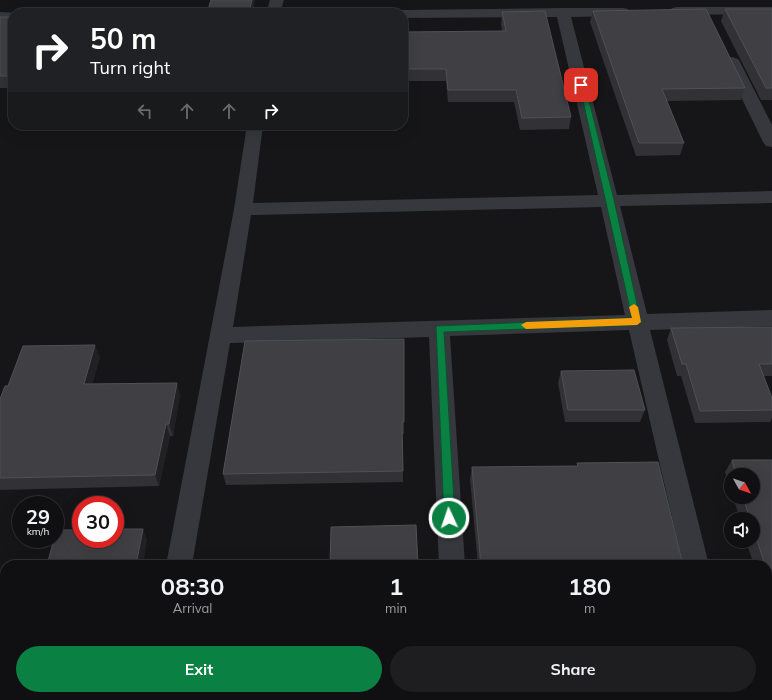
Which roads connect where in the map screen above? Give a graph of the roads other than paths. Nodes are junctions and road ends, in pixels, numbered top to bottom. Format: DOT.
graph roads {
  1 [pos="772,11"];
  2 [pos="563,12"];
  3 [pos="635,12"];
  4 [pos="667,12"];
  5 [pos="408,14"];
  6 [pos="724,46"];
  7 [pos="255,130"];
  8 [pos="772,142"];
  9 [pos="772,197"];
  10 [pos="610,200"];
  11 [pos="242,209"];
  12 [pos="772,318"];
  13 [pos="637,322"];
  14 [pos="439,328"];
  15 [pos="220,334"];
  16 [pos="180,560"];
  17 [pos="452,560"];
  18 [pos="695,560"];
  1 -- 4 [label="street"];
  2 -- 3 [label="street"];
  2 -- 5 [label="street"];
  2 -- 10 [label="street"];
  6 -- 8 [label="street"];
  7 -- 11 [label="street"];
  9 -- 10 [label="street"];
  10 -- 11 [label="street"];
  10 -- 13 [label="street"];
  11 -- 15 [label="street"];
  12 -- 13 [label="street"];
  13 -- 14 [label="street"];
  13 -- 18 [label="street"];
  14 -- 15 [label="street"];
  14 -- 17 [label="street"];
  15 -- 16 [label="street"];
}
